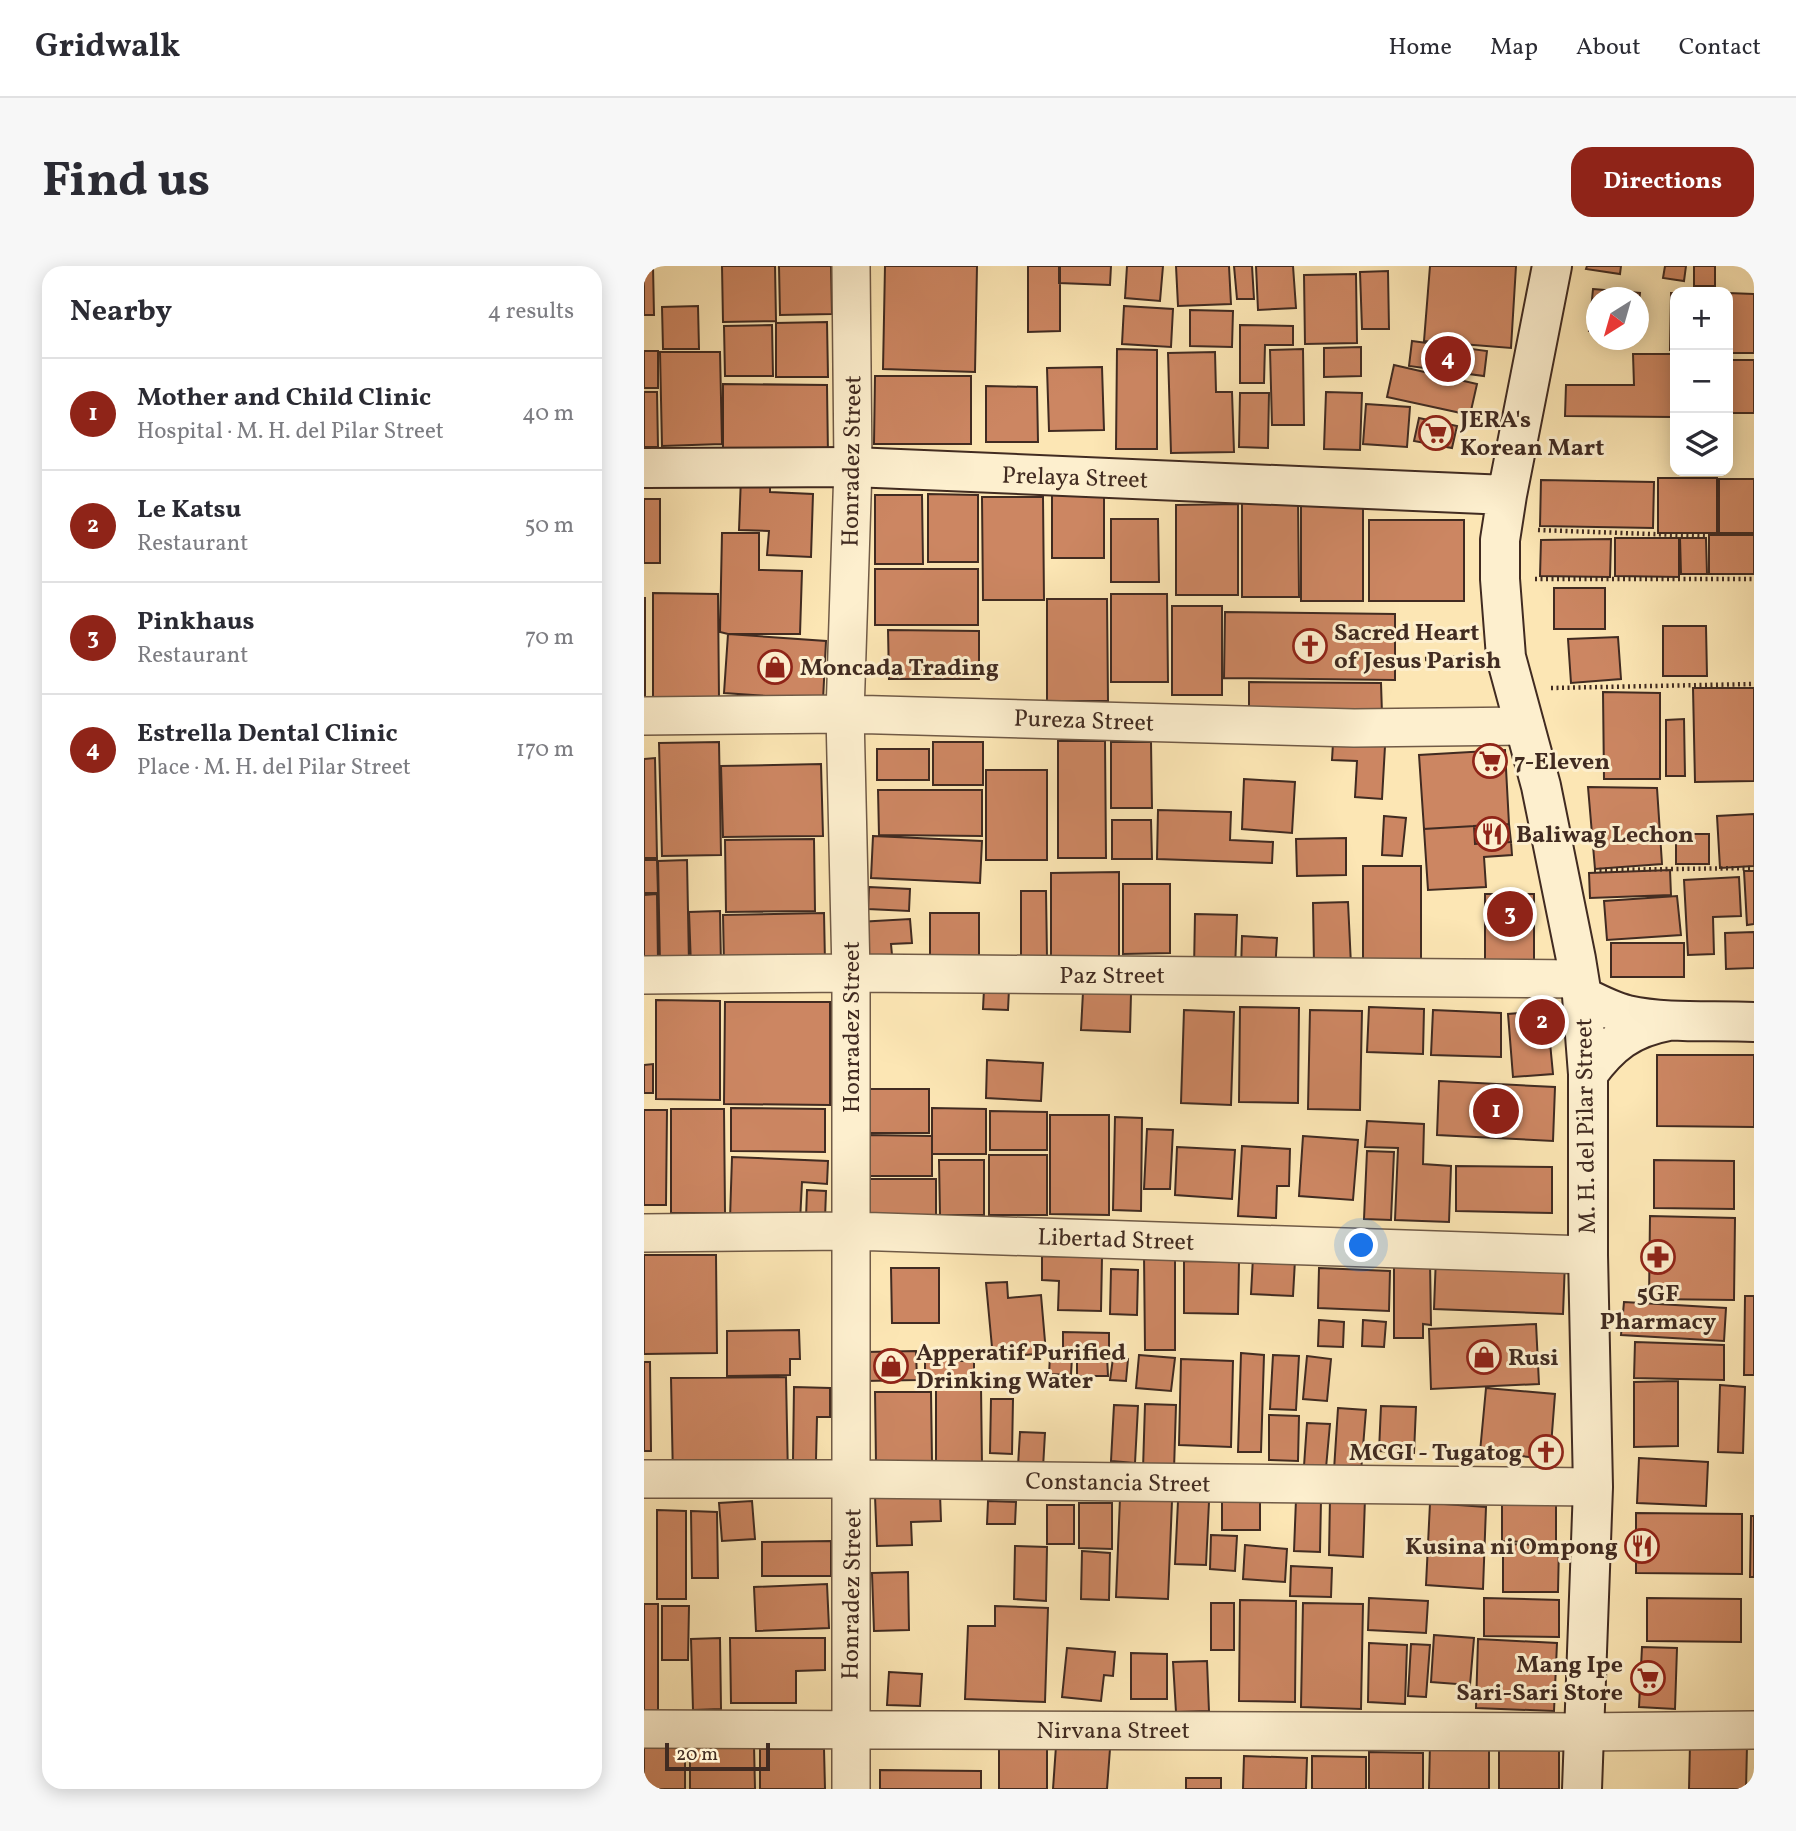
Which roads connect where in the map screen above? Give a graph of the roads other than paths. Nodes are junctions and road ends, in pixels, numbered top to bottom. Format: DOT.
graph roads {
  1 [pos="851,266"];
  2 [pos="1552,266"];
  3 [pos="853,467"];
  4 [pos="644,468"];
  5 [pos="1507,495"];
  6 [pos="1520,709"];
  7 [pos="845,714"];
  8 [pos="644,716"];
  9 [pos="851,973"];
  10 [pos="644,975"];
  11 [pos="1580,987"];
  12 [pos="1675,1019"];
  13 [pos="1754,1022"];
  14 [pos="1588,1074"];
  15 [pos="852,1231"];
  16 [pos="644,1233"];
  17 [pos="1588,1255"];
  18 [pos="644,1479"];
  19 [pos="852,1479"];
  20 [pos="1593,1487"];
  21 [pos="644,1729"];
  22 [pos="850,1729"];
  23 [pos="1754,1730"];
  24 [pos="1583,1732"];
  25 [pos="851,1789"];
  26 [pos="1582,1789"];
  1 -- 3 [label="street, Honradez Street"];
  2 -- 5 [label="main road, M. H. del Pilar Street"];
  3 -- 4 [label="main road, Prelaya Street"];
  3 -- 5 [label="main road, Prelaya Street"];
  3 -- 7 [label="street, Honradez Street"];
  5 -- 6 [label="main road, M. H. del Pilar Street"];
  6 -- 7 [label="street, Pureza Street"];
  6 -- 11 [label="main road, M. H. del Pilar Street"];
  7 -- 8 [label="street, Pureza Street"];
  7 -- 9 [label="street, Honradez Street"];
  9 -- 10 [label="street, Paz Street"];
  9 -- 11 [label="street, Paz Street"];
  9 -- 15 [label="street, Honradez Street"];
  11 -- 12 [label="main road"];
  11 -- 14 [label="main road, M. H. del Pilar Street"];
  12 -- 13 [label="main road"];
  12 -- 14 [label="main road"];
  14 -- 17 [label="main road, M. H. del Pilar Street"];
  15 -- 16 [label="street, Libertad Street"];
  15 -- 17 [label="street, Libertad Street"];
  15 -- 19 [label="street, Honradez Street"];
  17 -- 20 [label="main road, M. H. del Pilar Street"];
  18 -- 19 [label="street, Constancia Street"];
  19 -- 20 [label="street, Constancia Street"];
  19 -- 22 [label="street, Honradez Street"];
  20 -- 24 [label="main road, M. H. del Pilar Street"];
  21 -- 22 [label="street, Nirvana Street"];
  22 -- 24 [label="street, Nirvana Street"];
  22 -- 25 [label="street, Honradez Street"];
  23 -- 24 [label="street, Nirvana Street"];
  24 -- 26 [label="main road, M. H. del Pilar Street"];
}
